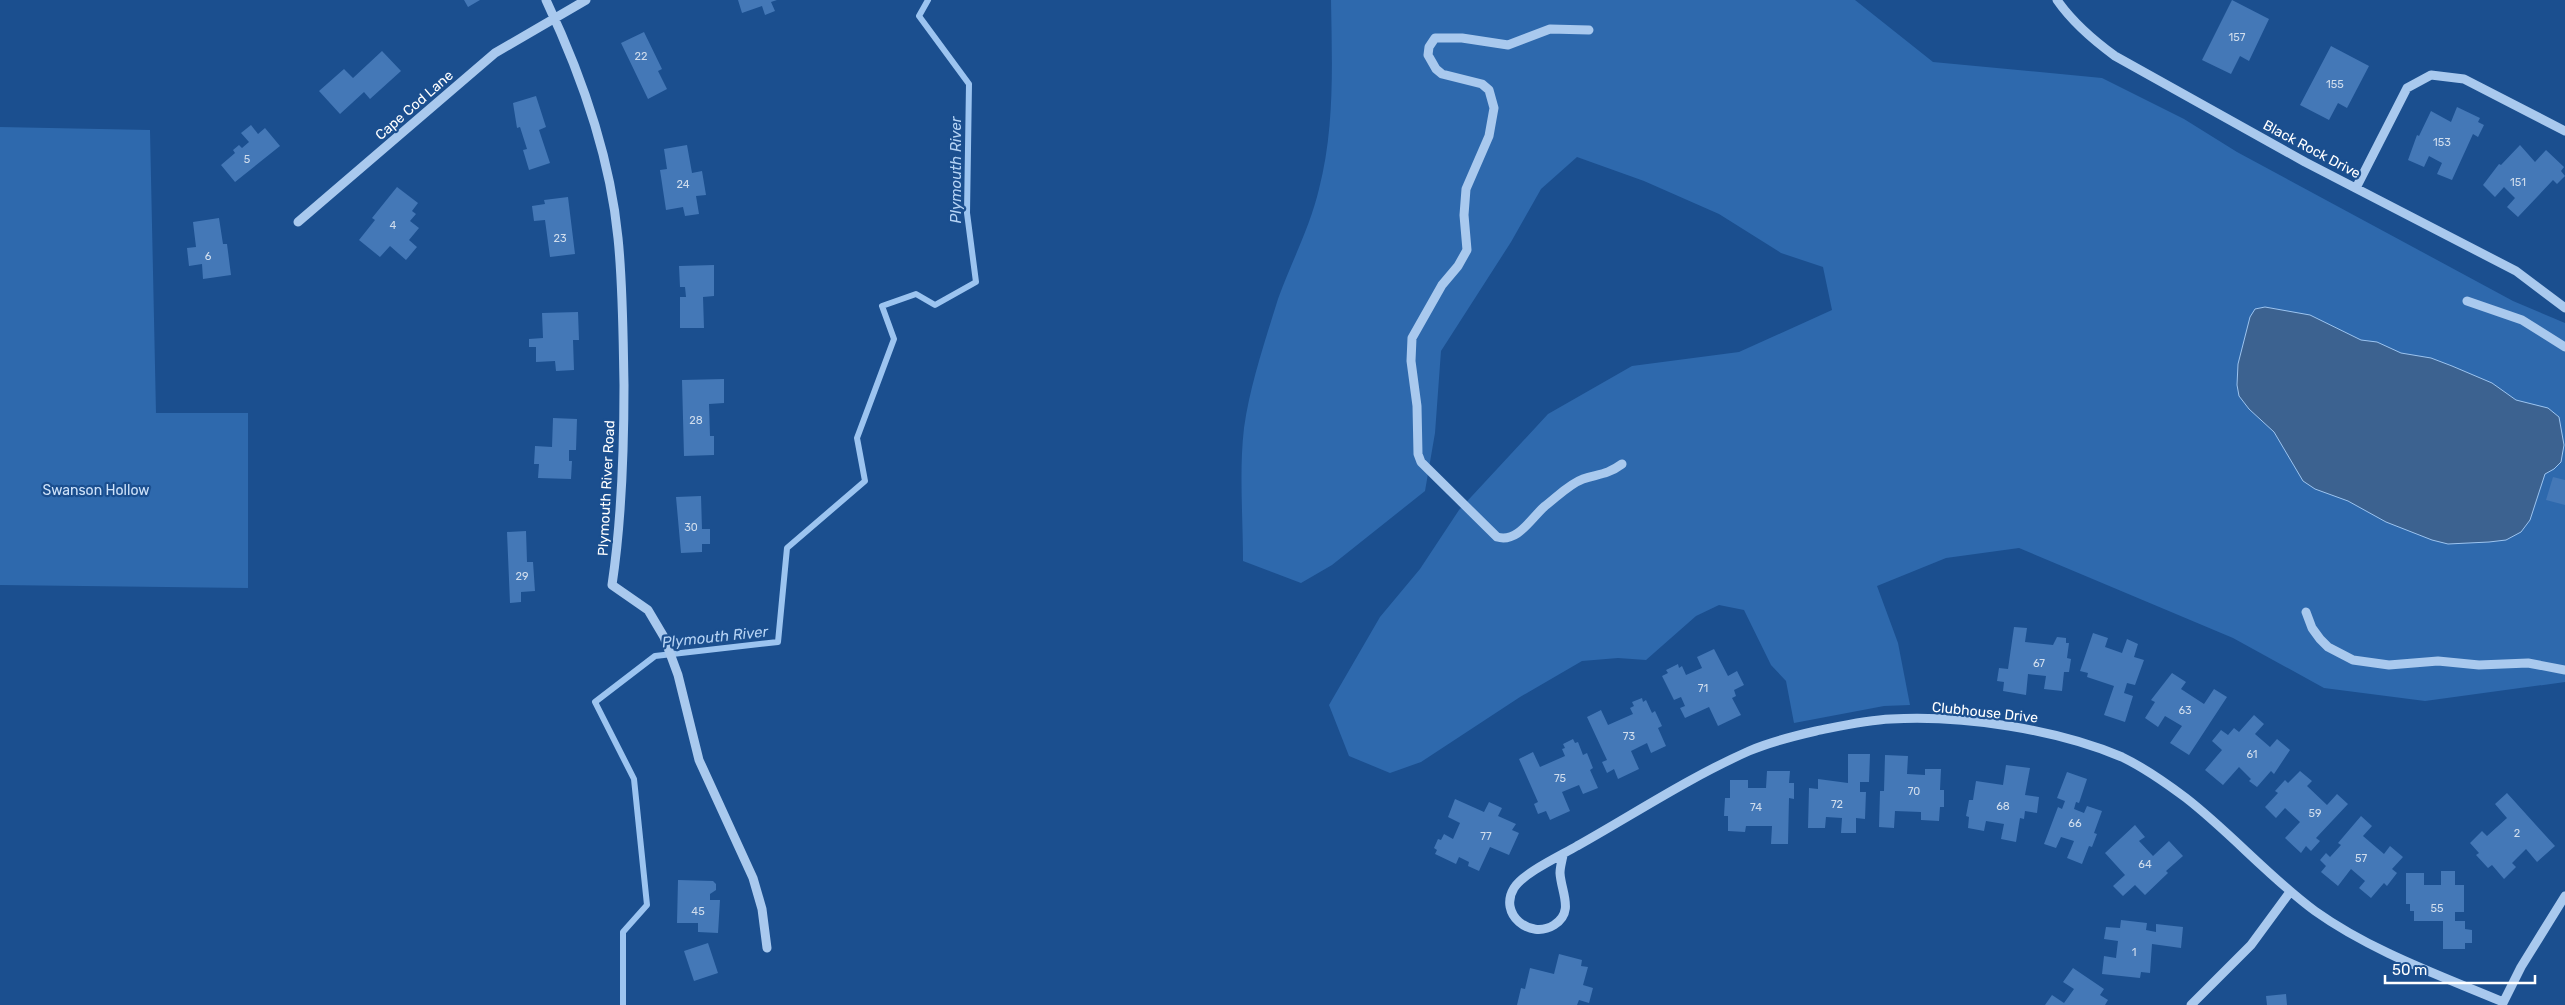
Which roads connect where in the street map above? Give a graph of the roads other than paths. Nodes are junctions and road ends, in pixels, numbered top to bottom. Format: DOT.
graph roads {
  1 [pos="546,0"];
  2 [pos="586,0"];
  3 [pos="2057,0"];
  4 [pos="554,17"];
  5 [pos="1589,30"];
  6 [pos="2565,131"];
  7 [pos="2356,188"];
  8 [pos="298,222"];
  9 [pos="2467,301"];
  10 [pos="2565,308"];
  11 [pos="2565,347"];
  12 [pos="1622,464"];
  13 [pos="2306,612"];
  14 [pos="2565,670"];
  15 [pos="1563,854"];
  16 [pos="2290,892"];
  17 [pos="2565,896"];
  18 [pos="768,948"];
  19 [pos="2502,1004"];
  20 [pos="2191,1005"];
  1 -- 4 [label="street, Plymouth River Road"];
  2 -- 4 [label="street, Cape Cod Lane"];
  3 -- 7 [label="street, Black Rock Drive"];
  4 -- 8 [label="street, Cape Cod Lane"];
  4 -- 18 [label="street, Plymouth River Road"];
  5 -- 12 [label="street"];
  6 -- 7 [label="street"];
  7 -- 10 [label="street, Black Rock Drive"];
  9 -- 11 [label="street"];
  13 -- 14 [label="street"];
  15 -- 15 [label="street, Clubhouse Drive"];
  15 -- 16 [label="street, Clubhouse Drive"];
  16 -- 19 [label="street, Clubhouse Drive"];
  16 -- 20 [label="street"];
  17 -- 19 [label="street"];
}
